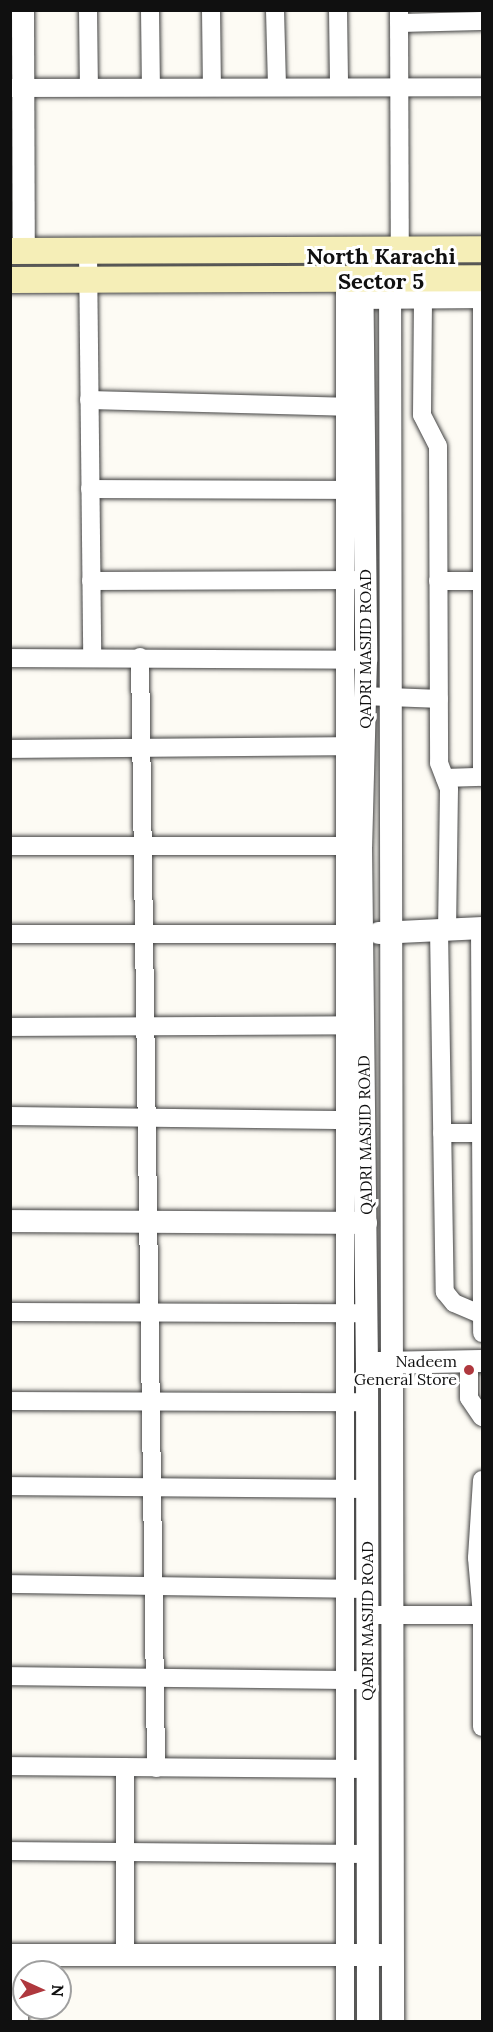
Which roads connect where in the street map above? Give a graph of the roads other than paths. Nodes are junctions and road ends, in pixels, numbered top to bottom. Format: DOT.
graph roads {
  1 [pos="88,10"];
  2 [pos="150,10"];
  3 [pos="211,10"];
  4 [pos="275,10"];
  5 [pos="338,10"];
  6 [pos="399,17"];
  7 [pos="19,20"];
  8 [pos="483,21"];
  9 [pos="89,87"];
  10 [pos="151,87"];
  11 [pos="212,87"];
  12 [pos="277,87"];
  13 [pos="339,87"];
  14 [pos="400,87"];
  15 [pos="483,87"];
  16 [pos="17,88"];
  17 [pos="362,249"];
  18 [pos="395,249"];
  19 [pos="483,249"];
  20 [pos="17,251"];
  21 [pos="88,251"];
  22 [pos="483,278"];
  23 [pos="10,280"];
  24 [pos="87,280"];
  25 [pos="357,286"];
  26 [pos="390,289"];
  27 [pos="423,299"];
  28 [pos="482,299"];
  29 [pos="482,366"];
  30 [pos="89,400"];
  31 [pos="353,406"];
  32 [pos="482,425"];
  33 [pos="482,483"];
  34 [pos="90,489"];
  35 [pos="355,490"];
  36 [pos="482,540"];
  37 [pos="91,580"];
  38 [pos="355,580"];
  39 [pos="438,581"];
  40 [pos="482,581"];
  41 [pos="482,600"];
  42 [pos="140,657"];
  43 [pos="10,658"];
  44 [pos="92,658"];
  45 [pos="355,660"];
  46 [pos="482,660"];
  47 [pos="365,696"];
  48 [pos="392,697"];
  49 [pos="439,699"];
  50 [pos="482,718"];
  51 [pos="355,746"];
  52 [pos="142,748"];
  53 [pos="10,749"];
  54 [pos="482,777"];
  55 [pos="445,778"];
  56 [pos="10,846"];
  57 [pos="143,846"];
  58 [pos="352,846"];
  59 [pos="481,928"];
  60 [pos="443,929"];
  61 [pos="392,932"];
  62 [pos="10,934"];
  63 [pos="353,934"];
  64 [pos="144,936"];
  65 [pos="481,997"];
  66 [pos="354,1025"];
  67 [pos="10,1027"];
  68 [pos="146,1027"];
  69 [pos="482,1052"];
  70 [pos="482,1111"];
  71 [pos="10,1116"];
  72 [pos="147,1118"];
  73 [pos="355,1120"];
  74 [pos="442,1133"];
  75 [pos="481,1133"];
  76 [pos="482,1170"];
  77 [pos="10,1221"];
  78 [pos="149,1221"];
  79 [pos="344,1223"];
  80 [pos="366,1224"];
  81 [pos="482,1228"];
  82 [pos="482,1286"];
  83 [pos="10,1312"];
  84 [pos="150,1312"];
  85 [pos="355,1313"];
  86 [pos="482,1315"];
  87 [pos="483,1333"];
  88 [pos="476,1361"];
  89 [pos="367,1363"];
  90 [pos="392,1363"];
  91 [pos="10,1401"];
  92 [pos="151,1401"];
  93 [pos="357,1402"];
  94 [pos="483,1417"];
  95 [pos="152,1485"];
  96 [pos="10,1486"];
  97 [pos="482,1487"];
  98 [pos="357,1489"];
  99 [pos="480,1550"];
  100 [pos="10,1584"];
  101 [pos="153,1585"];
  102 [pos="357,1589"];
  103 [pos="367,1615"];
  104 [pos="393,1615"];
  105 [pos="482,1615"];
  106 [pos="10,1676"];
  107 [pos="154,1676"];
  108 [pos="356,1680"];
  109 [pos="482,1682"];
  110 [pos="483,1727"];
  111 [pos="10,1766"];
  112 [pos="125,1767"];
  113 [pos="156,1768"];
  114 [pos="356,1769"];
  115 [pos="10,1851"];
  116 [pos="125,1852"];
  117 [pos="345,1854"];
  118 [pos="368,1854"];
  119 [pos="393,1954"];
  120 [pos="15,1955"];
  121 [pos="126,1955"];
  122 [pos="345,1955"];
  123 [pos="368,1955"];
  124 [pos="19,2022"];
  125 [pos="345,2022"];
  126 [pos="368,2022"];
  127 [pos="393,2022"];
  1 -- 9 [label="street"];
  2 -- 10 [label="street"];
  3 -- 11 [label="street"];
  4 -- 12 [label="street"];
  5 -- 13 [label="street"];
  6 -- 8 [label="street"];
  6 -- 14 [label="street"];
  7 -- 16 [label="street"];
  9 -- 10 [label="street"];
  9 -- 16 [label="street"];
  10 -- 11 [label="street"];
  11 -- 12 [label="street"];
  12 -- 13 [label="street"];
  13 -- 14 [label="street"];
  14 -- 15 [label="street"];
  14 -- 18 [label="street"];
  16 -- 20 [label="street"];
  17 -- 18 [label="main road"];
  17 -- 21 [label="main road"];
  17 -- 25 [label="street, QADRI MASJID ROAD"];
  18 -- 19 [label="main road"];
  18 -- 26 [label="street, QADRI MASJID ROAD"];
  20 -- 21 [label="main road"];
  21 -- 24 [label="street"];
  22 -- 26 [label="main road"];
  23 -- 24 [label="main road"];
  24 -- 25 [label="main road"];
  24 -- 30 [label="street"];
  25 -- 26 [label="main road"];
  25 -- 31 [label="street, QADRI MASJID ROAD"];
  26 -- 27 [label="street"];
  26 -- 48 [label="street, QADRI MASJID ROAD"];
  27 -- 28 [label="street"];
  27 -- 39 [label="street"];
  28 -- 29 [label="street"];
  29 -- 32 [label="street"];
  30 -- 31 [label="street"];
  30 -- 34 [label="street"];
  31 -- 35 [label="street, QADRI MASJID ROAD"];
  32 -- 33 [label="street"];
  33 -- 36 [label="street"];
  34 -- 35 [label="street"];
  34 -- 37 [label="street"];
  35 -- 38 [label="street, QADRI MASJID ROAD"];
  36 -- 40 [label="street"];
  37 -- 38 [label="street"];
  37 -- 44 [label="street"];
  38 -- 45 [label="street, QADRI MASJID ROAD"];
  39 -- 40 [label="street"];
  39 -- 49 [label="street"];
  40 -- 41 [label="street"];
  41 -- 46 [label="street"];
  42 -- 44 [label="street"];
  42 -- 45 [label="street"];
  42 -- 52 [label="street"];
  43 -- 44 [label="street"];
  45 -- 47 [label="street, QADRI MASJID ROAD"];
  45 -- 51 [label="street"];
  46 -- 50 [label="street"];
  47 -- 48 [label="street"];
  47 -- 51 [label="street, QADRI MASJID ROAD"];
  48 -- 49 [label="street"];
  48 -- 61 [label="street, QADRI MASJID ROAD"];
  49 -- 55 [label="street"];
  50 -- 54 [label="street"];
  51 -- 52 [label="street"];
  51 -- 58 [label="street, QADRI MASJID ROAD"];
  52 -- 53 [label="street"];
  52 -- 57 [label="street"];
  54 -- 55 [label="street"];
  55 -- 60 [label="street"];
  56 -- 57 [label="street"];
  57 -- 58 [label="street"];
  57 -- 64 [label="street"];
  58 -- 63 [label="street, QADRI MASJID ROAD"];
  59 -- 60 [label="street"];
  59 -- 65 [label="street"];
  60 -- 61 [label="street"];
  60 -- 74 [label="street"];
  61 -- 63 [label="street"];
  61 -- 90 [label="street, QADRI MASJID ROAD"];
  62 -- 64 [label="street"];
  63 -- 64 [label="street"];
  63 -- 66 [label="street, QADRI MASJID ROAD"];
  64 -- 68 [label="street"];
  65 -- 69 [label="street"];
  66 -- 68 [label="street"];
  66 -- 73 [label="street, QADRI MASJID ROAD"];
  67 -- 68 [label="street"];
  68 -- 72 [label="street"];
  69 -- 70 [label="street"];
  70 -- 75 [label="street"];
  71 -- 72 [label="street"];
  72 -- 73 [label="street"];
  72 -- 78 [label="street"];
  73 -- 79 [label="street"];
  73 -- 80 [label="street, QADRI MASJID ROAD"];
  74 -- 75 [label="street"];
  74 -- 86 [label="street"];
  75 -- 76 [label="street"];
  76 -- 81 [label="street"];
  77 -- 78 [label="street"];
  78 -- 79 [label="street"];
  78 -- 84 [label="street"];
  79 -- 80 [label="street"];
  79 -- 85 [label="street"];
  80 -- 85 [label="street, QADRI MASJID ROAD"];
  81 -- 82 [label="street"];
  82 -- 86 [label="street"];
  83 -- 84 [label="street"];
  84 -- 85 [label="street"];
  84 -- 92 [label="street"];
  85 -- 89 [label="street, QADRI MASJID ROAD"];
  85 -- 93 [label="street"];
  86 -- 87 [label="street"];
  88 -- 90 [label="street"];
  88 -- 94 [label="street"];
  89 -- 90 [label="street"];
  89 -- 93 [label="street, QADRI MASJID ROAD"];
  90 -- 104 [label="street, QADRI MASJID ROAD"];
  91 -- 92 [label="street"];
  92 -- 93 [label="street"];
  92 -- 95 [label="street"];
  93 -- 98 [label="street, QADRI MASJID ROAD"];
  95 -- 96 [label="street"];
  95 -- 98 [label="street"];
  95 -- 101 [label="street"];
  97 -- 99 [label="street"];
  98 -- 102 [label="street, QADRI MASJID ROAD"];
  99 -- 105 [label="street"];
  100 -- 101 [label="street"];
  101 -- 102 [label="street"];
  101 -- 107 [label="street"];
  102 -- 103 [label="street, QADRI MASJID ROAD"];
  102 -- 108 [label="street"];
  103 -- 104 [label="street"];
  103 -- 108 [label="street, QADRI MASJID ROAD"];
  104 -- 105 [label="street"];
  104 -- 119 [label="street, QADRI MASJID ROAD"];
  105 -- 109 [label="street"];
  106 -- 107 [label="street"];
  107 -- 108 [label="street"];
  107 -- 113 [label="street"];
  108 -- 114 [label="street, QADRI MASJID ROAD"];
  109 -- 110 [label="street"];
  111 -- 112 [label="street"];
  112 -- 113 [label="street"];
  112 -- 116 [label="street"];
  113 -- 114 [label="street"];
  114 -- 117 [label="street"];
  114 -- 118 [label="street, QADRI MASJID ROAD"];
  115 -- 116 [label="street"];
  116 -- 117 [label="street"];
  116 -- 121 [label="street"];
  117 -- 118 [label="street"];
  117 -- 122 [label="street"];
  118 -- 123 [label="street, QADRI MASJID ROAD"];
  119 -- 123 [label="street"];
  119 -- 127 [label="street, QADRI MASJID ROAD"];
  120 -- 121 [label="street"];
  120 -- 124 [label="street"];
  121 -- 122 [label="street"];
  122 -- 123 [label="street"];
  122 -- 125 [label="street"];
  123 -- 126 [label="street, QADRI MASJID ROAD"];
}
